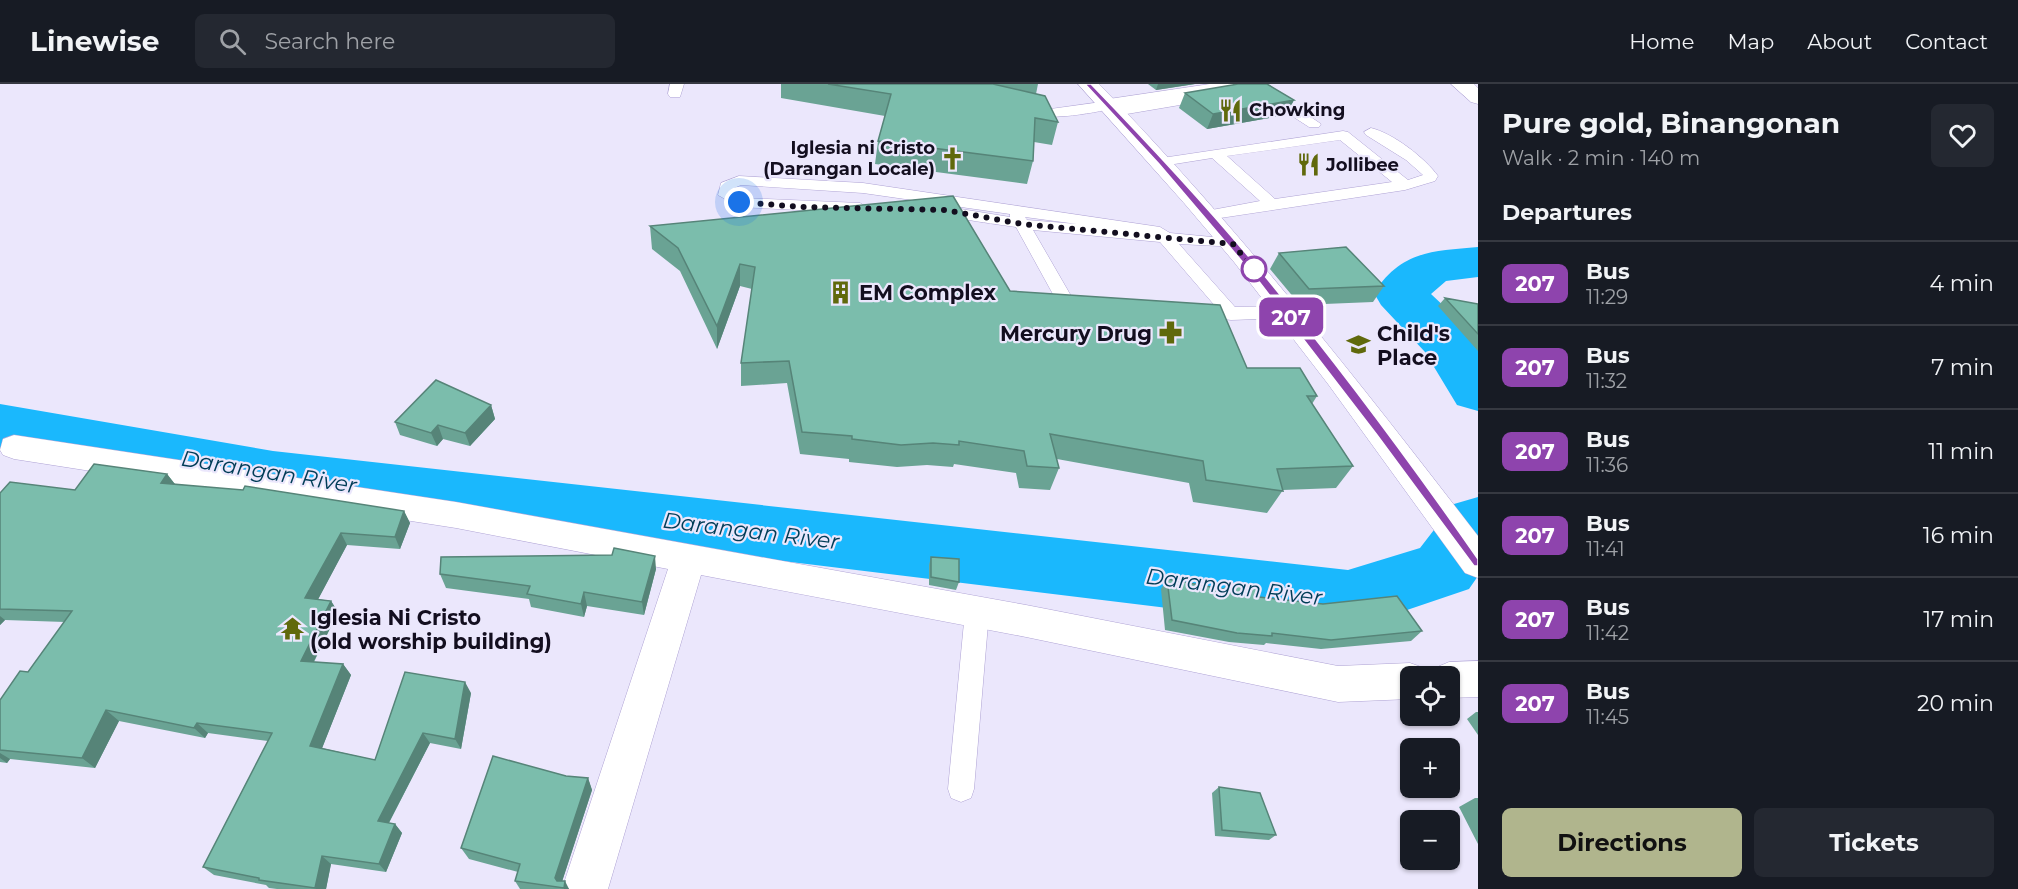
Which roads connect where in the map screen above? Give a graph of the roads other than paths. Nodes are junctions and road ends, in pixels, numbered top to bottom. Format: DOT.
graph roads {
  1 [pos="1088,84"];
  2 [pos="1252,84"];
  3 [pos="1461,84"];
  4 [pos="1478,98"];
  5 [pos="1013,106"];
  6 [pos="1112,108"];
  7 [pos="1314,124"];
  8 [pos="1371,132"];
  9 [pos="1215,153"];
  10 [pos="1162,162"];
  11 [pos="1406,185"];
  12 [pos="1272,204"];
  13 [pos="872,209"];
  14 [pos="906,210"];
  15 [pos="1207,214"];
  16 [pos="1018,217"];
  17 [pos="1166,238"];
  18 [pos="1233,244"];
  19 [pos="1104,308"];
  20 [pos="1196,312"];
  21 [pos="1288,312"];
  22 [pos="1231,314"];
  23 [pos="14,447"];
  24 [pos="689,558"];
  25 [pos="1478,563"];
  26 [pos="977,612"];
  27 [pos="1478,679"];
  28 [pos="1460,680"];
  29 [pos="1400,681"];
  30 [pos="961,789"];
  31 [pos="585,889"];
  1 -- 6 [label="street"];
  2 -- 6 [label="street"];
  3 -- 4 [label="street"];
  5 -- 6 [label="lane"];
  6 -- 7 [label="lane"];
  6 -- 10 [label="street"];
  8 -- 11 [label="lane"];
  9 -- 10 [label="lane"];
  9 -- 11 [label="lane"];
  9 -- 12 [label="lane"];
  10 -- 15 [label="street"];
  11 -- 12 [label="lane"];
  12 -- 15 [label="lane"];
  13 -- 16 [label="lane"];
  14 -- 16 [label="lane"];
  15 -- 18 [label="street"];
  16 -- 17 [label="lane"];
  16 -- 19 [label="lane"];
  17 -- 18 [label="lane"];
  17 -- 22 [label="lane"];
  18 -- 21 [label="street"];
  20 -- 22 [label="lane"];
  21 -- 22 [label="lane"];
  21 -- 25 [label="street"];
  23 -- 24 [label="street"];
  24 -- 26 [label="street"];
  24 -- 31 [label="street"];
  26 -- 29 [label="street"];
  26 -- 30 [label="lane"];
  27 -- 28 [label="street"];
}
